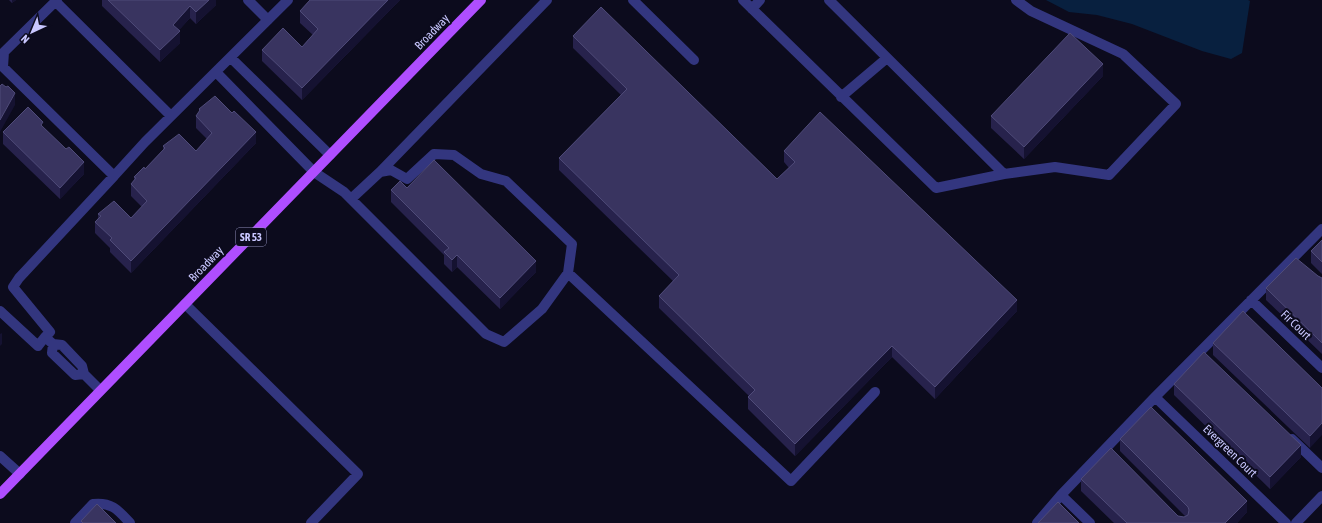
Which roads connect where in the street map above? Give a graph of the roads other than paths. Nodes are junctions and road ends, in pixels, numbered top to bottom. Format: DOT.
graph roads {
  1 [pos="248,0"];
  2 [pos="288,0"];
  3 [pos="481,0"];
  4 [pos="547,0"];
  5 [pos="633,0"];
  6 [pos="743,0"];
  7 [pos="760,0"];
  8 [pos="830,0"];
  9 [pos="1016,0"];
  10 [pos="56,1"];
  11 [pos="752,9"];
  12 [pos="268,20"];
  13 [pos="231,58"];
  14 [pos="887,58"];
  15 [pos="694,60"];
  16 [pos="216,72"];
  17 [pos="841,97"];
  18 [pos="172,116"];
  19 [pos="330,155"];
  20 [pos="314,172"];
  21 [pos="380,172"];
  22 [pos="1004,174"];
  23 [pos="114,176"];
  24 [pos="351,199"];
  25 [pos="1322,229"];
  26 [pos="568,273"];
  27 [pos="1252,300"];
  28 [pos="185,304"];
  29 [pos="0,311"];
  30 [pos="49,341"];
  31 [pos="1322,368"];
  32 [pos="100,390"];
  33 [pos="875,392"];
  34 [pos="1156,397"];
  35 [pos="1282,430"];
  36 [pos="0,456"];
  37 [pos="1322,468"];
  38 [pos="20,474"];
  39 [pos="0,494"];
  40 [pos="1061,495"];
  41 [pos="1322,496"];
  42 [pos="75,523"];
  43 [pos="130,523"];
  44 [pos="311,523"];
  45 [pos="1037,523"];
  46 [pos="1090,523"];
  47 [pos="1286,523"];
  48 [pos="1296,523"];
  1 -- 12 [label="street"];
  2 -- 12 [label="street"];
  3 -- 19 [label="main road, Broadway / SR 53"];
  4 -- 21 [label="street"];
  5 -- 15 [label="street"];
  6 -- 11 [label="street"];
  7 -- 11 [label="street"];
  8 -- 14 [label="street"];
  9 -- 22 [label="street"];
  10 -- 18 [label="street"];
  10 -- 23 [label="street"];
  11 -- 17 [label="street"];
  12 -- 13 [label="street"];
  13 -- 16 [label="street"];
  13 -- 19 [label="street"];
  14 -- 17 [label="street"];
  14 -- 22 [label="street"];
  16 -- 18 [label="street"];
  16 -- 20 [label="street"];
  17 -- 22 [label="street"];
  18 -- 23 [label="street"];
  19 -- 20 [label="main road, Broadway / SR 53"];
  20 -- 24 [label="street"];
  20 -- 28 [label="main road, Broadway / SR 53"];
  21 -- 24 [label="street"];
  21 -- 26 [label="street"];
  23 -- 30 [label="street"];
  24 -- 26 [label="street"];
  25 -- 27 [label="street"];
  26 -- 33 [label="street"];
  27 -- 31 [label="street, Fir Court"];
  27 -- 34 [label="street"];
  28 -- 32 [label="main road, Broadway / SR 53"];
  28 -- 44 [label="street"];
  29 -- 30 [label="street"];
  30 -- 32 [label="street"];
  32 -- 38 [label="main road, Broadway / SR 53"];
  34 -- 40 [label="street"];
  34 -- 47 [label="street, Evergreen Court"];
  35 -- 37 [label="street"];
  36 -- 38 [label="street"];
  38 -- 39 [label="main road, Broadway / SR 53"];
  40 -- 45 [label="street"];
  40 -- 46 [label="street"];
  41 -- 48 [label="street"];
  42 -- 43 [label="street"];
}
